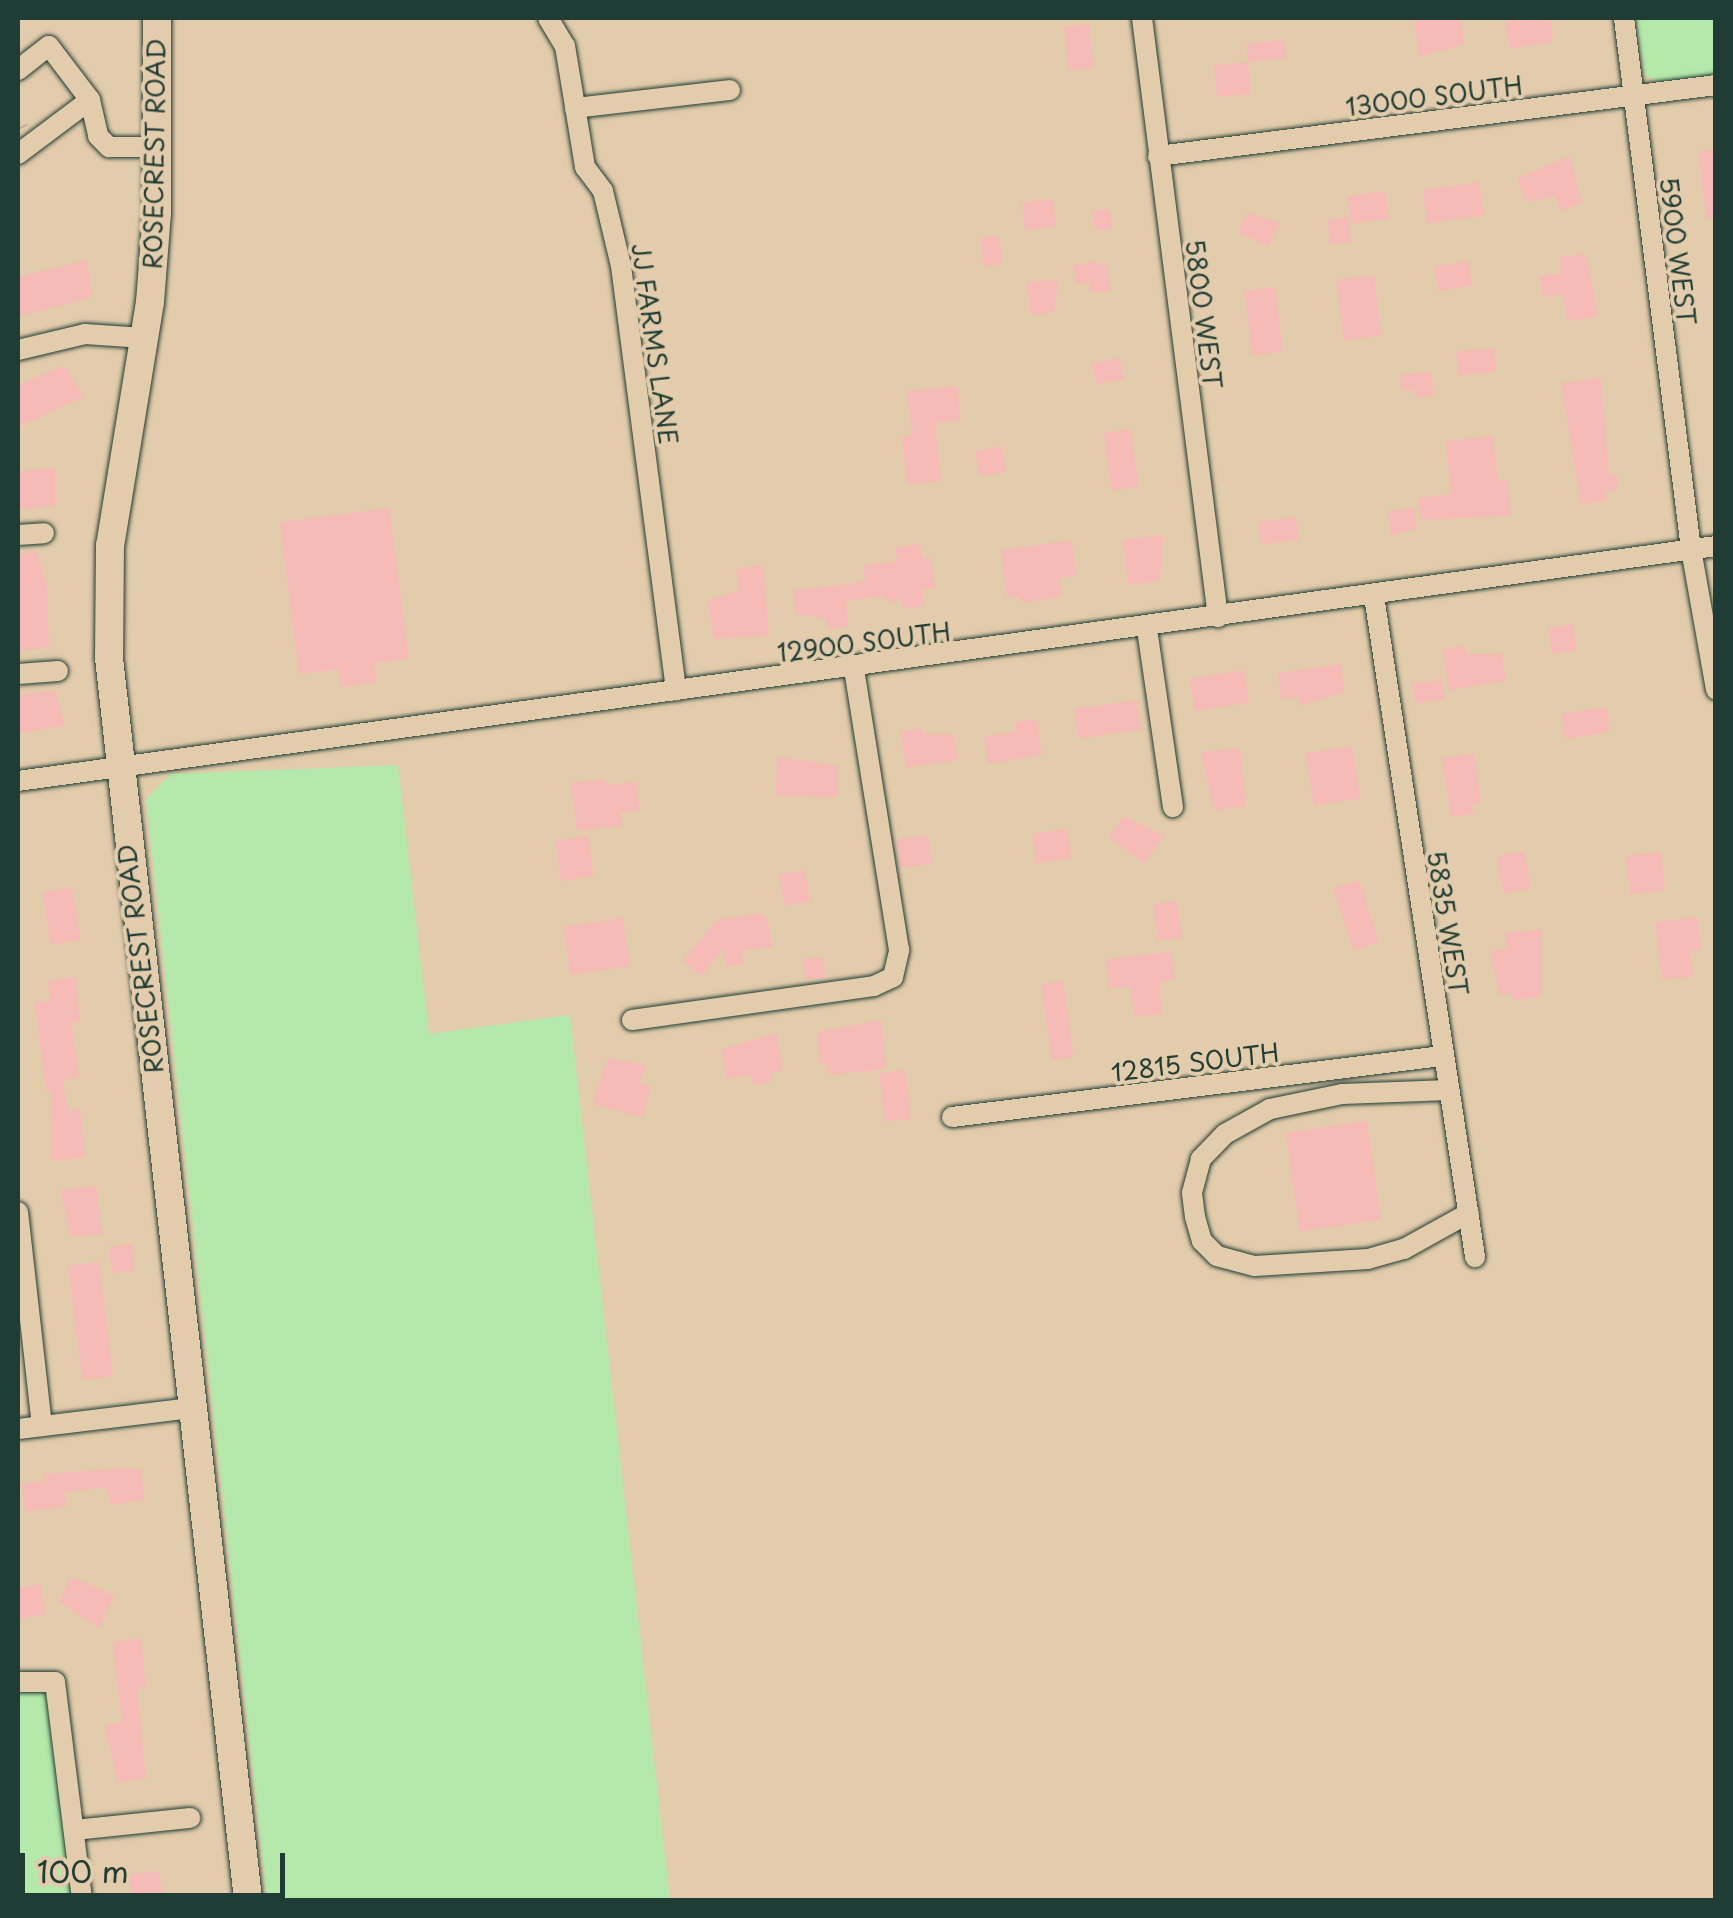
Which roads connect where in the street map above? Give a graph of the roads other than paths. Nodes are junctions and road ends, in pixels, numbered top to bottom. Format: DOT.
graph roads {
  1 [pos="157,18"];
  2 [pos="548,18"];
  3 [pos="1142,18"];
  4 [pos="1624,18"];
  5 [pos="18,70"];
  6 [pos="1716,86"];
  7 [pos="730,90"];
  8 [pos="1632,96"];
  9 [pos="90,100"];
  10 [pos="575,108"];
  11 [pos="22,142"];
  12 [pos="158,147"];
  13 [pos="1158,156"];
  14 [pos="144,338"];
  15 [pos="18,350"];
  16 [pos="44,533"];
  17 [pos="18,535"];
  18 [pos="1716,546"];
  19 [pos="1691,550"];
  20 [pos="1374,596"];
  21 [pos="1218,617"];
  22 [pos="1147,629"];
  23 [pos="854,669"];
  24 [pos="58,671"];
  25 [pos="18,674"];
  26 [pos="676,690"];
  27 [pos="1716,690"];
  28 [pos="118,768"];
  29 [pos="18,780"];
  30 [pos="1174,807"];
  31 [pos="632,1020"];
  32 [pos="1444,1056"];
  33 [pos="1449,1090"];
  34 [pos="952,1118"];
  35 [pos="18,1212"];
  36 [pos="1469,1213"];
  37 [pos="1475,1257"];
  38 [pos="192,1408"];
  39 [pos="42,1426"];
  40 [pos="18,1429"];
  41 [pos="18,1682"];
  42 [pos="190,1818"];
  43 [pos="75,1830"];
  44 [pos="82,1900"];
  45 [pos="248,1900"];
  1 -- 12 [label="main road, ROSECREST ROAD"];
  2 -- 10 [label="street, JJ FARMS LANE"];
  3 -- 13 [label="street, 5800 WEST"];
  4 -- 8 [label="street, 5900 WEST"];
  5 -- 9 [label="street"];
  6 -- 8 [label="street, 13000 SOUTH"];
  7 -- 10 [label="street"];
  8 -- 13 [label="street, 13000 SOUTH"];
  8 -- 19 [label="street, 5900 WEST"];
  9 -- 11 [label="street"];
  9 -- 12 [label="street"];
  10 -- 26 [label="street, JJ FARMS LANE"];
  12 -- 14 [label="main road, ROSECREST ROAD"];
  13 -- 21 [label="street, 5800 WEST"];
  14 -- 15 [label="street"];
  14 -- 28 [label="main road, ROSECREST ROAD"];
  16 -- 17 [label="street"];
  18 -- 19 [label="street, 12900 SOUTH"];
  19 -- 20 [label="street, 12900 SOUTH"];
  19 -- 27 [label="street, 5900 WEST"];
  20 -- 21 [label="street, 12900 SOUTH"];
  20 -- 32 [label="street, 5835 WEST"];
  21 -- 22 [label="street, 12900 SOUTH"];
  22 -- 23 [label="street, 12900 SOUTH"];
  22 -- 30 [label="street"];
  23 -- 26 [label="street, 12900 SOUTH"];
  23 -- 31 [label="street"];
  24 -- 25 [label="street"];
  26 -- 28 [label="street, 12900 SOUTH"];
  28 -- 29 [label="street, 12900 SOUTH"];
  28 -- 38 [label="main road, ROSECREST ROAD"];
  32 -- 33 [label="street, 5835 WEST"];
  32 -- 34 [label="street, 12815 SOUTH"];
  33 -- 36 [label="street, 5835 WEST"];
  33 -- 36 [label="street"];
  35 -- 39 [label="street"];
  36 -- 37 [label="street, 5835 WEST"];
  38 -- 39 [label="street"];
  38 -- 45 [label="main road, ROSECREST ROAD"];
  39 -- 40 [label="street"];
  41 -- 43 [label="street"];
  42 -- 43 [label="street"];
  43 -- 44 [label="street"];
}
